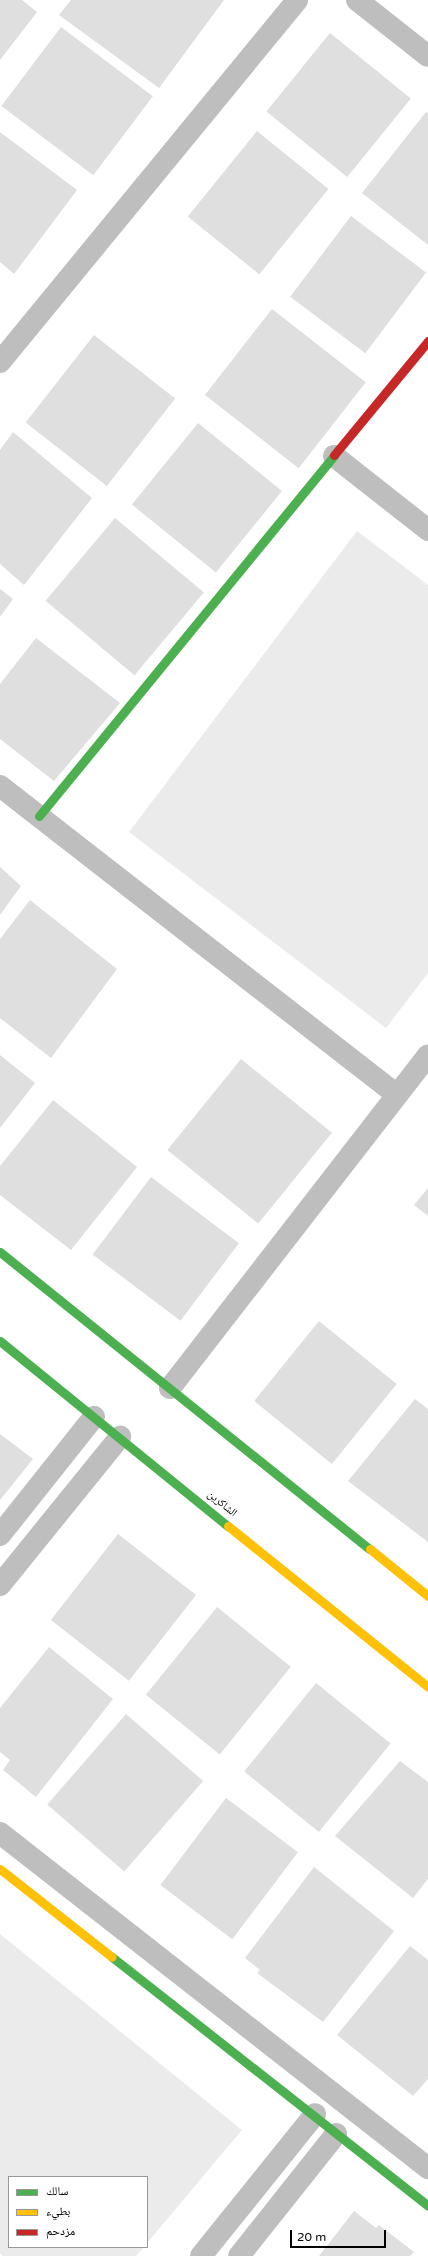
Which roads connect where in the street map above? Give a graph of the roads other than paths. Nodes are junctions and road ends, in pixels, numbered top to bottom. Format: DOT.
graph roads {
  1 [pos="297,0"];
  2 [pos="366,3"];
  3 [pos="428,56"];
  4 [pos="428,341"];
  5 [pos="0,362"];
  6 [pos="334,456"];
  7 [pos="428,530"];
  8 [pos="0,786"];
  9 [pos="39,816"];
  10 [pos="428,1055"];
  11 [pos="397,1095"];
  12 [pos="0,1252"];
  13 [pos="0,1341"];
  14 [pos="170,1388"];
  15 [pos="94,1417"];
  16 [pos="120,1437"];
  17 [pos="0,1535"];
  18 [pos="0,1585"];
  19 [pos="425,1588"];
  20 [pos="428,1687"];
  21 [pos="0,1833"];
  22 [pos="0,1869"];
  23 [pos="315,2114"];
  24 [pos="336,2134"];
  25 [pos="428,2168"];
  26 [pos="428,2206"];
  27 [pos="201,2256"];
  28 [pos="239,2256"];
  1 -- 5 [label="street"];
  2 -- 3 [label="street"];
  4 -- 6 [label="street"];
  6 -- 7 [label="street"];
  6 -- 9 [label="street"];
  8 -- 9 [label="street"];
  9 -- 11 [label="street"];
  10 -- 11 [label="street"];
  11 -- 14 [label="street"];
  12 -- 14 [label="street"];
  13 -- 15 [label="street, الشاكرين"];
  14 -- 19 [label="street"];
  15 -- 16 [label="street, الشاكرين"];
  15 -- 17 [label="street"];
  16 -- 18 [label="street"];
  16 -- 20 [label="street, الشاكرين"];
  21 -- 25 [label="street"];
  22 -- 23 [label="street"];
  23 -- 24 [label="street"];
  23 -- 27 [label="street"];
  24 -- 26 [label="street"];
  24 -- 28 [label="street"];
}
